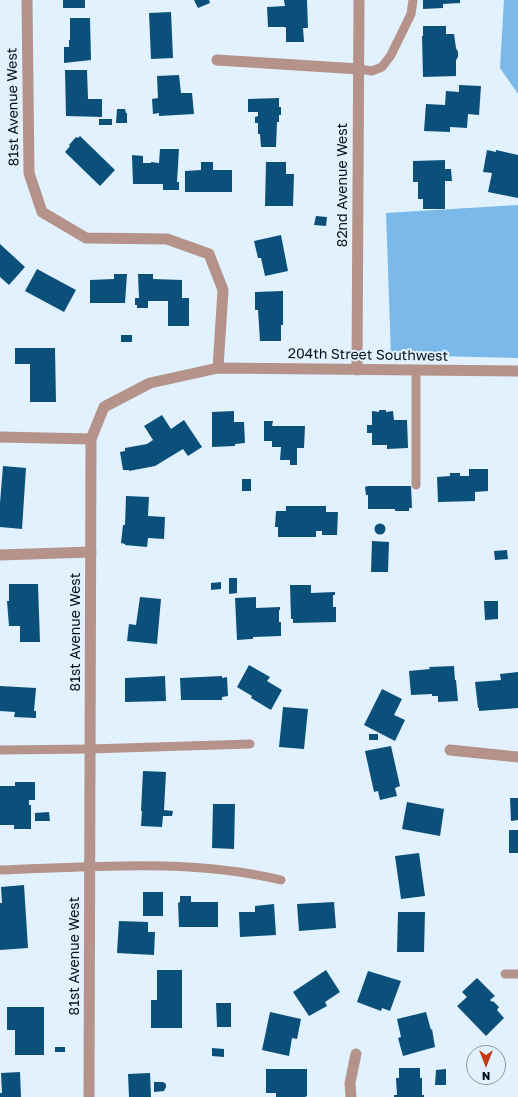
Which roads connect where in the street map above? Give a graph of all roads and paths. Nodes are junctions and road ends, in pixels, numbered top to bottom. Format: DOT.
graph roads {
  1 [pos="27,0"];
  2 [pos="359,0"];
  3 [pos="413,0"];
  4 [pos="217,60"];
  5 [pos="359,69"];
  6 [pos="218,368"];
  7 [pos="357,370"];
  8 [pos="416,370"];
  9 [pos="518,371"];
  10 [pos="0,438"];
  11 [pos="91,439"];
  12 [pos="416,484"];
  13 [pos="91,552"];
  14 [pos="0,555"];
  15 [pos="250,744"];
  16 [pos="90,749"];
  17 [pos="0,750"];
  18 [pos="450,750"];
  19 [pos="518,757"];
  20 [pos="90,867"];
  21 [pos="0,870"];
  22 [pos="281,880"];
  23 [pos="505,974"];
  24 [pos="518,974"];
  25 [pos="356,1054"];
  26 [pos="89,1097"];
  27 [pos="351,1097"];
  1 -- 6 [label="street, 81st Avenue West"];
  2 -- 5 [label="street, 82nd Avenue West"];
  3 -- 5 [label="lane"];
  4 -- 5 [label="street"];
  5 -- 7 [label="street, 82nd Avenue West"];
  6 -- 7 [label="street, 204th Street Southwest"];
  6 -- 11 [label="street, 81st Avenue West"];
  7 -- 8 [label="street, 204th Street Southwest"];
  8 -- 9 [label="street, 204th Street Southwest"];
  8 -- 12 [label="lane"];
  10 -- 11 [label="street"];
  11 -- 13 [label="street, 81st Avenue West"];
  13 -- 14 [label="street"];
  13 -- 16 [label="street, 81st Avenue West"];
  15 -- 16 [label="lane"];
  16 -- 17 [label="lane"];
  16 -- 20 [label="street, 81st Avenue West"];
  18 -- 19 [label="street"];
  20 -- 21 [label="lane"];
  20 -- 22 [label="lane"];
  20 -- 26 [label="street, 81st Avenue West"];
  23 -- 24 [label="lane"];
  25 -- 27 [label="street"];
}
